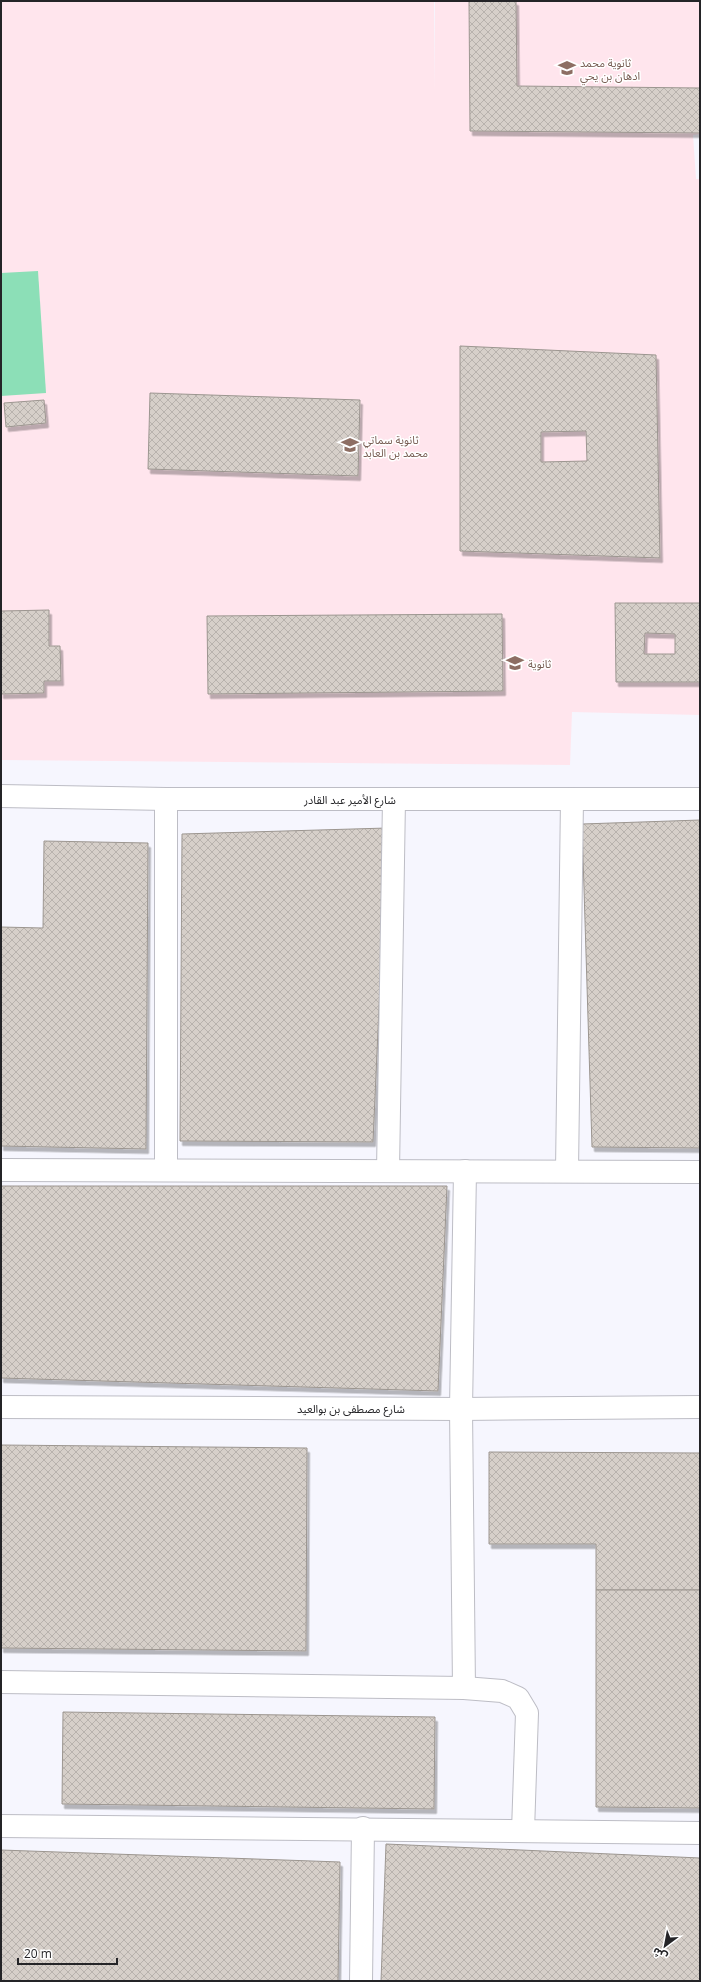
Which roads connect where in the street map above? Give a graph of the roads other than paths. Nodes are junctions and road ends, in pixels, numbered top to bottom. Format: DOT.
graph roads {
  1 [pos="1,796"];
  2 [pos="394,798"];
  3 [pos="166,799"];
  4 [pos="572,799"];
  5 [pos="700,799"];
  6 [pos="1,1170"];
  7 [pos="166,1170"];
  8 [pos="388,1171"];
  9 [pos="465,1171"];
  10 [pos="567,1171"];
  11 [pos="700,1172"];
  12 [pos="1,1407"];
  13 [pos="700,1407"];
  14 [pos="461,1409"];
  15 [pos="1,1682"];
  16 [pos="464,1688"];
  17 [pos="1,1826"];
  18 [pos="363,1828"];
  19 [pos="523,1831"];
  20 [pos="700,1833"];
  21 [pos="361,1981"];
  1 -- 3 [label="street, شارع الأمير عبد القادر"];
  2 -- 3 [label="street, شارع الأمير عبد القادر"];
  2 -- 4 [label="street, شارع الأمير عبد القادر"];
  2 -- 8 [label="street"];
  3 -- 7 [label="street"];
  4 -- 5 [label="street, شارع الأمير عبد القادر"];
  4 -- 10 [label="street"];
  6 -- 7 [label="street"];
  7 -- 8 [label="street"];
  8 -- 9 [label="street"];
  9 -- 10 [label="street"];
  9 -- 14 [label="street"];
  10 -- 11 [label="street"];
  12 -- 14 [label="street, شارع مصطفى بن بوالعيد"];
  13 -- 14 [label="street, شارع مصطفى بن بوالعيد"];
  14 -- 16 [label="street"];
  15 -- 16 [label="street"];
  16 -- 19 [label="street"];
  17 -- 18 [label="street"];
  18 -- 19 [label="street"];
  18 -- 21 [label="street"];
  19 -- 20 [label="street"];
}
